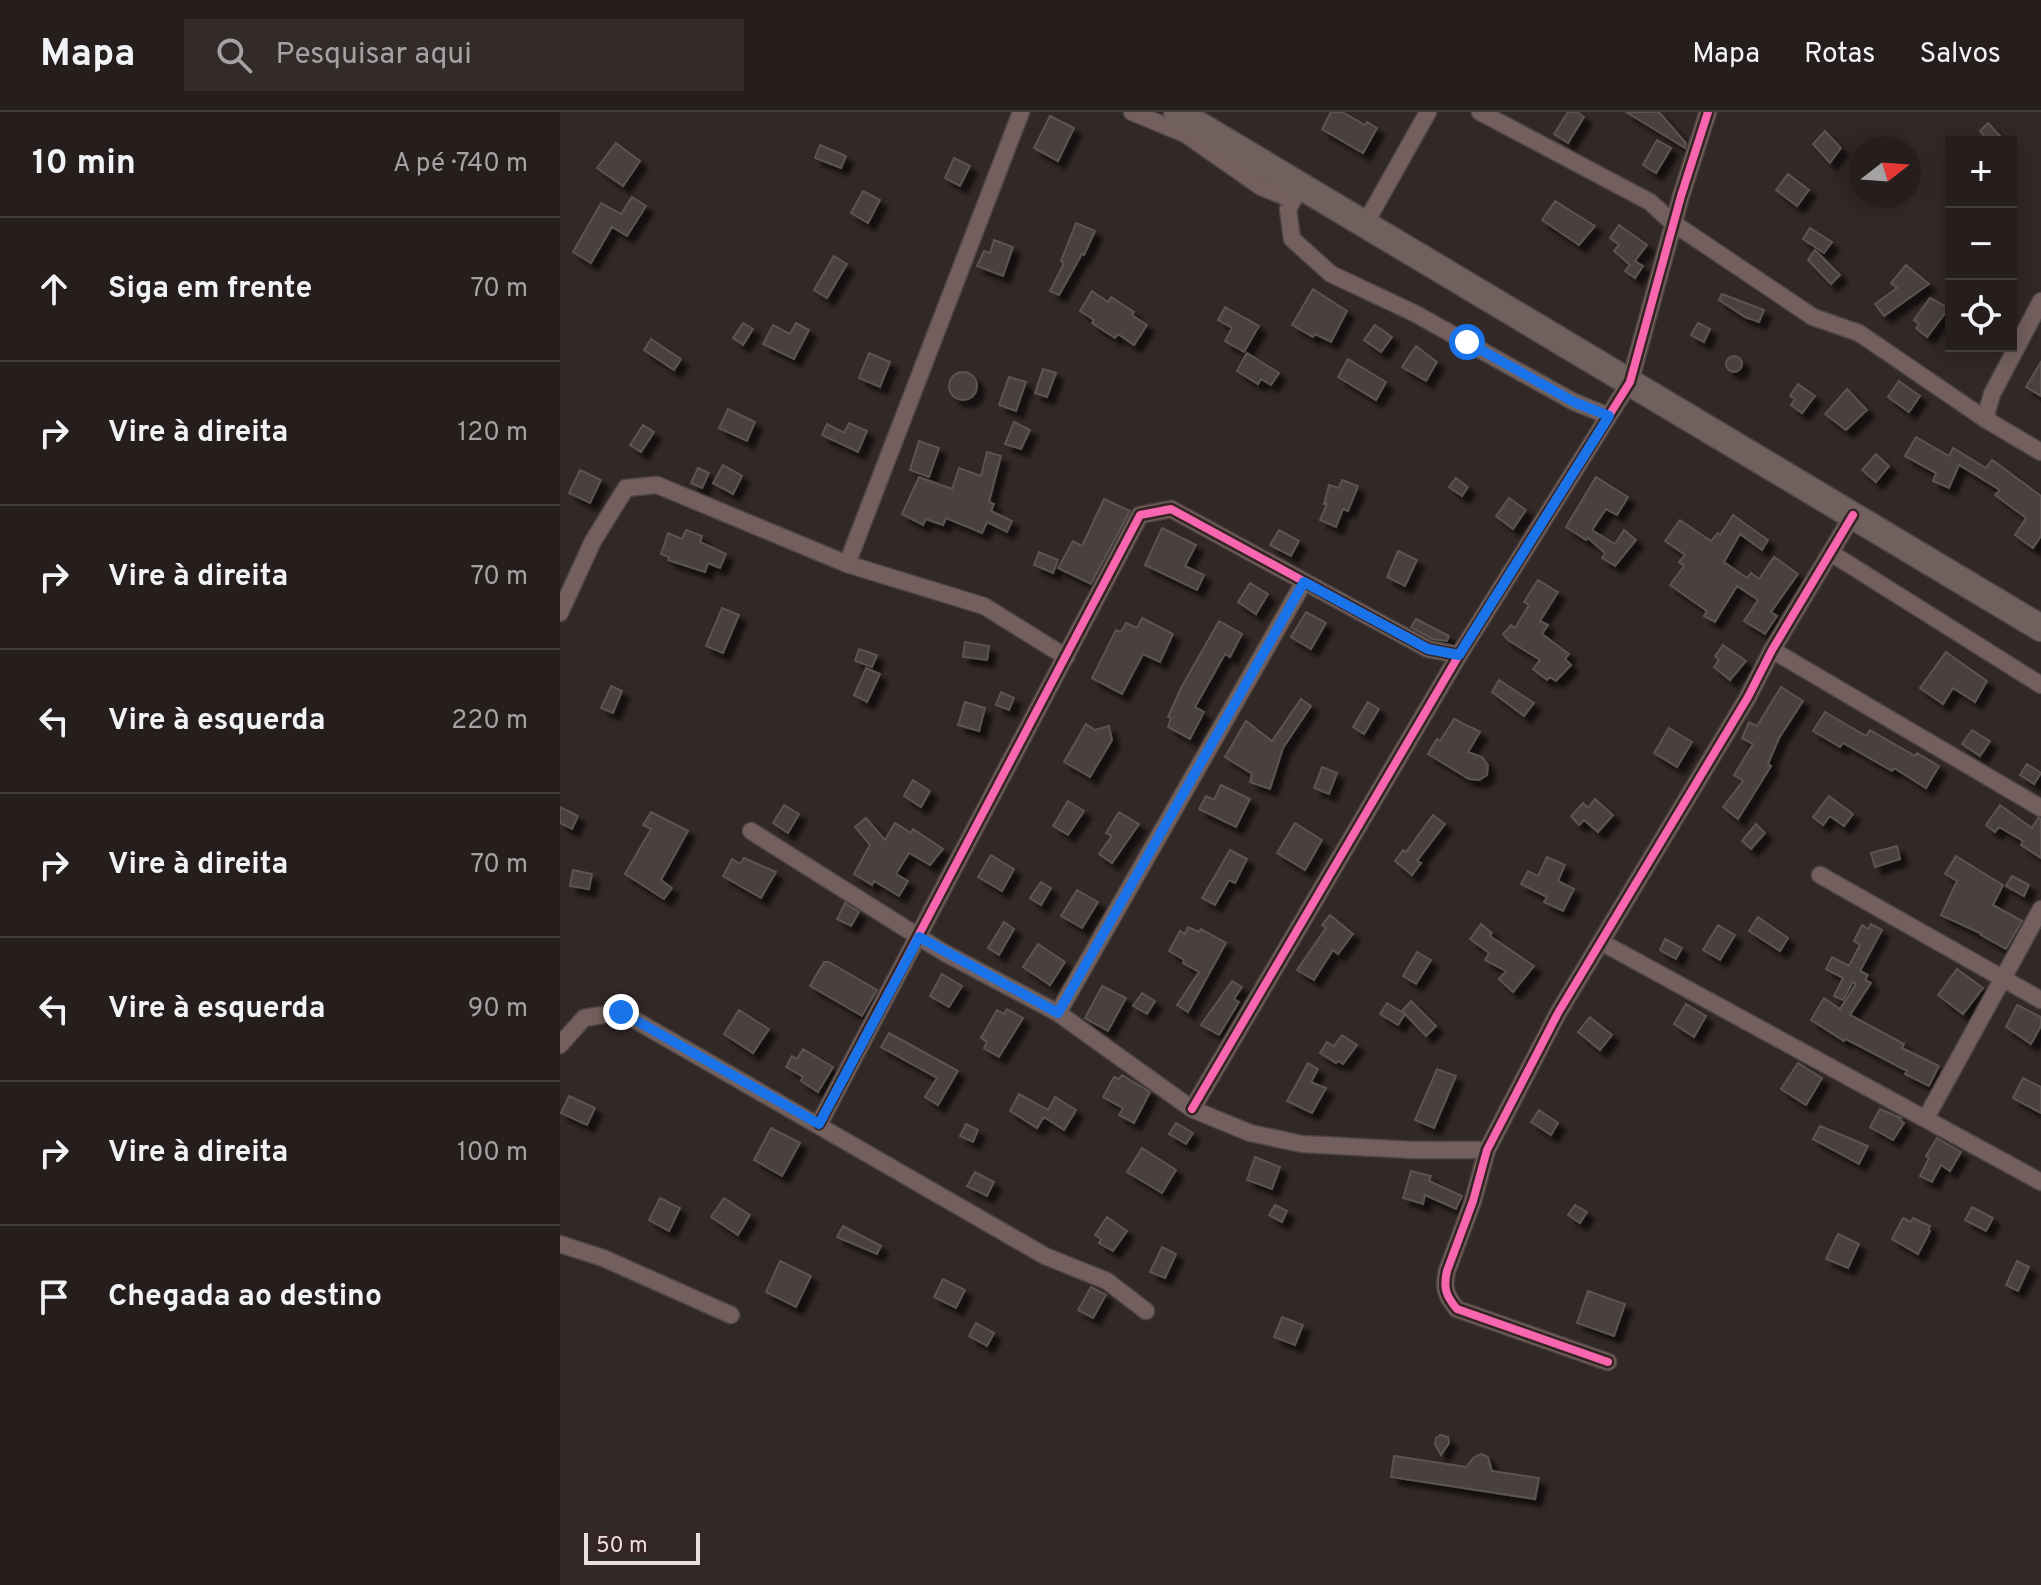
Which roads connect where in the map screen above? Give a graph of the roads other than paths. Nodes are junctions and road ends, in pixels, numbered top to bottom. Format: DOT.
graph roads {
  1 [pos="1021,112"];
  2 [pos="1132,112"];
  3 [pos="1177,112"];
  4 [pos="1428,112"];
  5 [pos="1480,112"];
  6 [pos="1708,112"];
  7 [pos="1297,193"];
  8 [pos="1673,223"];
  9 [pos="1365,224"];
  10 [pos="2041,301"];
  11 [pos="2034,328"];
  12 [pos="1630,382"];
  13 [pos="1609,416"];
  14 [pos="1985,419"];
  15 [pos="2041,452"];
  16 [pos="1853,515"];
  17 [pos="1831,553"];
  18 [pos="847,564"];
  19 [pos="1304,582"];
  20 [pos="560,613"];
  21 [pos="2041,628"];
  22 [pos="1772,650"];
  23 [pos="1459,655"];
  24 [pos="1066,657"];
  25 [pos="2041,685"];
  26 [pos="2041,808"];
  27 [pos="751,831"];
  28 [pos="1820,875"];
  29 [pos="2041,909"];
  30 [pos="919,937"];
  31 [pos="1601,942"];
  32 [pos="2003,978"];
  33 [pos="2041,1000"];
  34 [pos="1058,1013"];
  35 [pos="560,1045"];
  36 [pos="1192,1109"];
  37 [pos="1926,1118"];
  38 [pos="819,1124"];
  39 [pos="1487,1150"];
  40 [pos="2041,1182"];
  41 [pos="560,1244"];
  42 [pos="1146,1311"];
  43 [pos="731,1315"];
  44 [pos="1608,1362"];
  1 -- 18 [label="street"];
  2 -- 7 [label="street"];
  3 -- 7 [label="highway"];
  4 -- 9 [label="street"];
  5 -- 8 [label="street"];
  6 -- 8 [label="street"];
  7 -- 9 [label="highway"];
  7 -- 13 [label="street"];
  8 -- 12 [label="street"];
  8 -- 14 [label="street"];
  9 -- 12 [label="highway"];
  10 -- 11 [label="street"];
  11 -- 14 [label="street"];
  12 -- 13 [label="street"];
  12 -- 16 [label="highway"];
  13 -- 23 [label="street"];
  14 -- 15 [label="street"];
  16 -- 17 [label="street"];
  16 -- 21 [label="highway"];
  17 -- 22 [label="street"];
  17 -- 25 [label="street"];
  18 -- 20 [label="street"];
  18 -- 24 [label="street"];
  19 -- 23 [label="street"];
  19 -- 24 [label="street"];
  19 -- 34 [label="street"];
  22 -- 26 [label="street"];
  22 -- 31 [label="street"];
  23 -- 36 [label="street"];
  24 -- 30 [label="street"];
  27 -- 30 [label="street"];
  28 -- 32 [label="street"];
  29 -- 32 [label="street"];
  30 -- 34 [label="street"];
  30 -- 38 [label="street"];
  31 -- 37 [label="street"];
  31 -- 39 [label="street"];
  32 -- 33 [label="street"];
  32 -- 37 [label="street"];
  34 -- 36 [label="street"];
  35 -- 38 [label="street"];
  36 -- 39 [label="street"];
  37 -- 40 [label="street"];
  38 -- 42 [label="street"];
  39 -- 44 [label="street"];
  41 -- 43 [label="street"];
}
